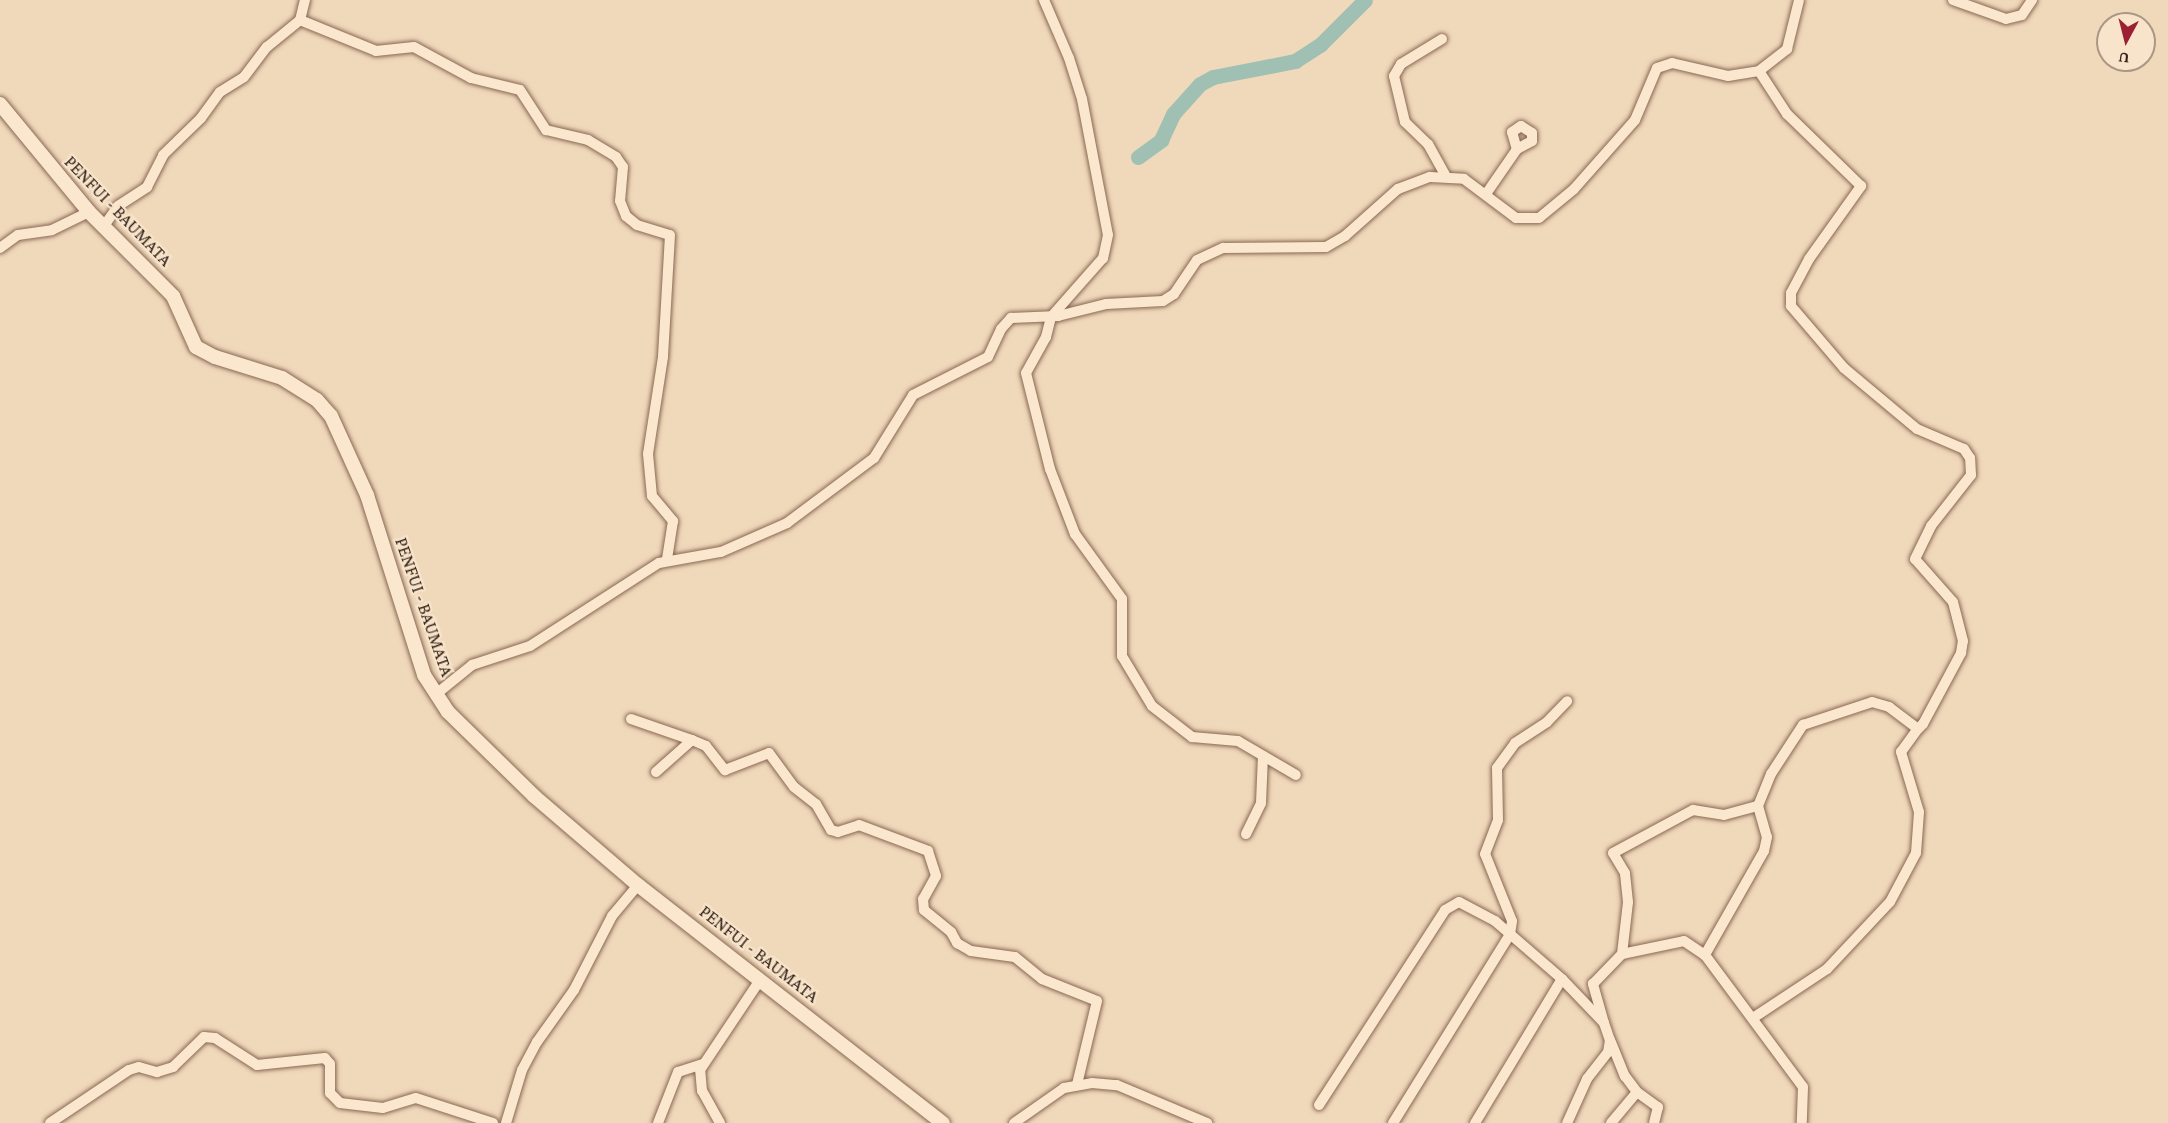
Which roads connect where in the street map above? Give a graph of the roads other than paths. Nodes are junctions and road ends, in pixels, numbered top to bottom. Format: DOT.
graph roads {
  1 [pos="305,0"];
  2 [pos="1044,0"];
  3 [pos="1799,0"];
  4 [pos="1953,0"];
  5 [pos="2032,0"];
  6 [pos="300,20"];
  7 [pos="1442,39"];
  8 [pos="1759,71"];
  9 [pos="0,104"];
  10 [pos="1517,149"];
  11 [pos="1446,176"];
  12 [pos="1486,194"];
  13 [pos="89,212"];
  14 [pos="104,226"];
  15 [pos="0,248"];
  16 [pos="1051,317"];
  17 [pos="667,560"];
  18 [pos="435,695"];
  19 [pos="1567,701"];
  20 [pos="631,719"];
  21 [pos="1918,729"];
  22 [pos="692,740"];
  23 [pos="1263,756"];
  24 [pos="656,772"];
  25 [pos="1296,775"];
  26 [pos="1758,806"];
  27 [pos="1246,834"];
  28 [pos="638,885"];
  29 [pos="1510,934"];
  30 [pos="1622,954"];
  31 [pos="1705,955"];
  32 [pos="1562,979"];
  33 [pos="760,980"];
  34 [pos="1753,1018"];
  35 [pos="1604,1023"];
  36 [pos="1610,1040"];
  37 [pos="703,1064"];
  38 [pos="1077,1084"];
  39 [pos="1637,1092"];
  40 [pos="1318,1104"];
  41 [pos="50,1123"];
  42 [pos="494,1123"];
  43 [pos="506,1123"];
  44 [pos="658,1123"];
  45 [pos="720,1123"];
  46 [pos="943,1123"];
  47 [pos="1014,1123"];
  48 [pos="1208,1123"];
  49 [pos="1392,1123"];
  50 [pos="1475,1123"];
  51 [pos="1567,1123"];
  52 [pos="1611,1123"];
  53 [pos="1654,1123"];
  54 [pos="1802,1123"];
  1 -- 6 [label="street"];
  2 -- 16 [label="street"];
  3 -- 8 [label="street"];
  4 -- 5 [label="street"];
  6 -- 14 [label="street"];
  6 -- 17 [label="street"];
  7 -- 11 [label="street"];
  8 -- 12 [label="street"];
  8 -- 21 [label="street"];
  9 -- 13 [label="street, PENFUI - BAUMATA"];
  10 -- 12 [label="street"];
  11 -- 12 [label="street"];
  11 -- 16 [label="street"];
  13 -- 14 [label="street, PENFUI - BAUMATA"];
  13 -- 15 [label="street"];
  14 -- 18 [label="street, PENFUI - BAUMATA"];
  16 -- 17 [label="street"];
  16 -- 23 [label="street"];
  17 -- 18 [label="street"];
  18 -- 28 [label="street, PENFUI - BAUMATA"];
  19 -- 29 [label="street"];
  20 -- 22 [label="street"];
  21 -- 26 [label="street"];
  21 -- 34 [label="street"];
  22 -- 24 [label="street"];
  22 -- 38 [label="street"];
  23 -- 25 [label="street"];
  23 -- 27 [label="street"];
  26 -- 30 [label="street"];
  26 -- 31 [label="street"];
  28 -- 33 [label="street, PENFUI - BAUMATA"];
  28 -- 43 [label="street"];
  29 -- 32 [label="street"];
  29 -- 40 [label="street"];
  29 -- 49 [label="street"];
  30 -- 31 [label="street"];
  30 -- 35 [label="street"];
  31 -- 34 [label="street"];
  32 -- 35 [label="street"];
  32 -- 50 [label="street"];
  33 -- 37 [label="street"];
  33 -- 46 [label="street, PENFUI - BAUMATA"];
  34 -- 54 [label="street"];
  35 -- 36 [label="street"];
  36 -- 39 [label="street"];
  36 -- 51 [label="street"];
  37 -- 44 [label="street"];
  37 -- 45 [label="street"];
  38 -- 47 [label="street"];
  38 -- 48 [label="street"];
  39 -- 52 [label="street"];
  39 -- 53 [label="street"];
  41 -- 42 [label="street"];
}
